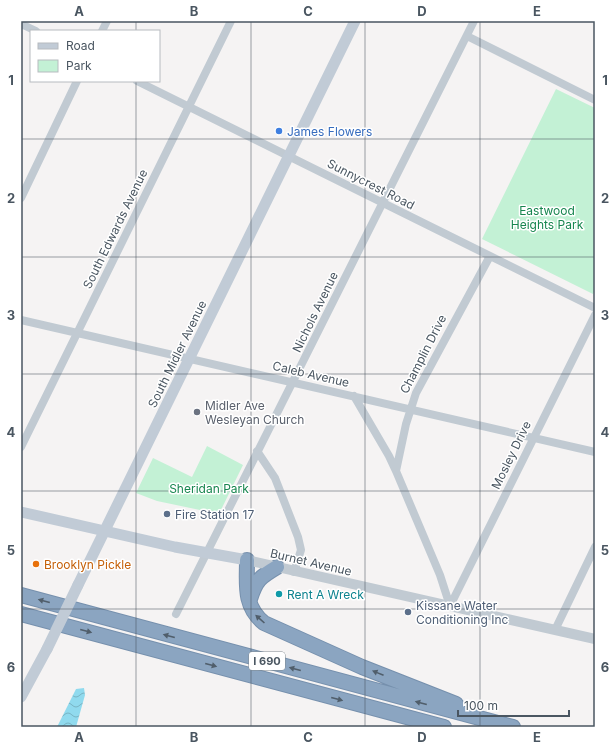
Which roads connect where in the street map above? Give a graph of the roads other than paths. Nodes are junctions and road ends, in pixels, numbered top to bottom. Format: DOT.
graph roads {
  1 [pos="231,21"];
  2 [pos="355,21"];
  3 [pos="474,21"];
  4 [pos="21,24"];
  5 [pos="34,30"];
  6 [pos="467,36"];
  7 [pos="77,82"];
  8 [pos="139,82"];
  9 [pos="595,100"];
  10 [pos="188,106"];
  11 [pos="288,156"];
  12 [pos="21,198"];
  13 [pos="382,204"];
  14 [pos="490,256"];
  15 [pos="595,308"];
  16 [pos="595,315"];
  17 [pos="21,320"];
  18 [pos="78,333"];
  19 [pos="189,358"];
  20 [pos="294,382"];
  21 [pos="354,396"];
  22 [pos="410,409"];
  23 [pos="533,438"];
  24 [pos="21,447"];
  25 [pos="257,451"];
  26 [pos="595,452"];
  27 [pos="396,471"];
  28 [pos="21,512"];
  29 [pos="104,531"];
  30 [pos="595,547"];
  31 [pos="207,553"];
  32 [pos="247,560"];
  33 [pos="277,568"];
  34 [pos="294,572"];
  35 [pos="21,595"];
  36 [pos="249,603"];
  37 [pos="450,606"];
  38 [pos="21,614"];
  39 [pos="176,614"];
  40 [pos="555,630"];
  41 [pos="595,639"];
  42 [pos="21,697"];
  43 [pos="444,727"];
  44 [pos="512,727"];
  45 [pos="519,727"];
  1 -- 10 [label="street, South Edwards Avenue"];
  2 -- 11 [label="main road, South Midler Avenue"];
  3 -- 6 [label="street, Nichols Avenue"];
  4 -- 5 [label="street"];
  6 -- 9 [label="street"];
  6 -- 13 [label="street, Nichols Avenue"];
  7 -- 12 [label="street"];
  8 -- 10 [label="street, Sunnycrest Road"];
  10 -- 11 [label="street, Sunnycrest Road"];
  10 -- 18 [label="street, South Edwards Avenue"];
  11 -- 13 [label="street, Sunnycrest Road"];
  11 -- 19 [label="main road, South Midler Avenue"];
  13 -- 14 [label="street, Sunnycrest Road"];
  13 -- 20 [label="street, Nichols Avenue"];
  14 -- 15 [label="street, Sunnycrest Road"];
  14 -- 22 [label="street, Champlin Drive"];
  16 -- 23 [label="street, Mosley Drive"];
  17 -- 18 [label="street, Caleb Avenue"];
  18 -- 19 [label="street, Caleb Avenue"];
  18 -- 24 [label="street, South Edwards Avenue"];
  19 -- 20 [label="street, Caleb Avenue"];
  19 -- 29 [label="main road, South Midler Avenue"];
  20 -- 21 [label="street, Caleb Avenue"];
  20 -- 25 [label="street, Nichols Avenue"];
  21 -- 22 [label="street, Caleb Avenue"];
  21 -- 27 [label="street"];
  22 -- 23 [label="street, Caleb Avenue"];
  22 -- 27 [label="street, Champlin Drive"];
  23 -- 26 [label="street, Caleb Avenue"];
  23 -- 37 [label="street, Mosley Drive"];
  25 -- 31 [label="street, Nichols Avenue"];
  25 -- 34 [label="street"];
  27 -- 37 [label="street"];
  28 -- 29 [label="main road, Burnet Avenue"];
  29 -- 31 [label="main road, Burnet Avenue"];
  29 -- 42 [label="main road, South Midler Avenue, bridge"];
  30 -- 40 [label="street"];
  31 -- 32 [label="main road, Burnet Avenue"];
  31 -- 39 [label="street, Nichols Avenue"];
  32 -- 33 [label="street, Burnet Avenue"];
  32 -- 36 [label="highway"];
  33 -- 34 [label="street, Burnet Avenue"];
  33 -- 36 [label="highway"];
  34 -- 37 [label="street, Burnet Avenue"];
  44 -- 35 [label="highway, I 690, one-way"];
  45 -- 36 [label="highway, one-way"];
  37 -- 40 [label="street, Burnet Avenue"];
  38 -- 43 [label="highway, I 690, one-way"];
  40 -- 41 [label="street, Burnet Avenue"];
}
